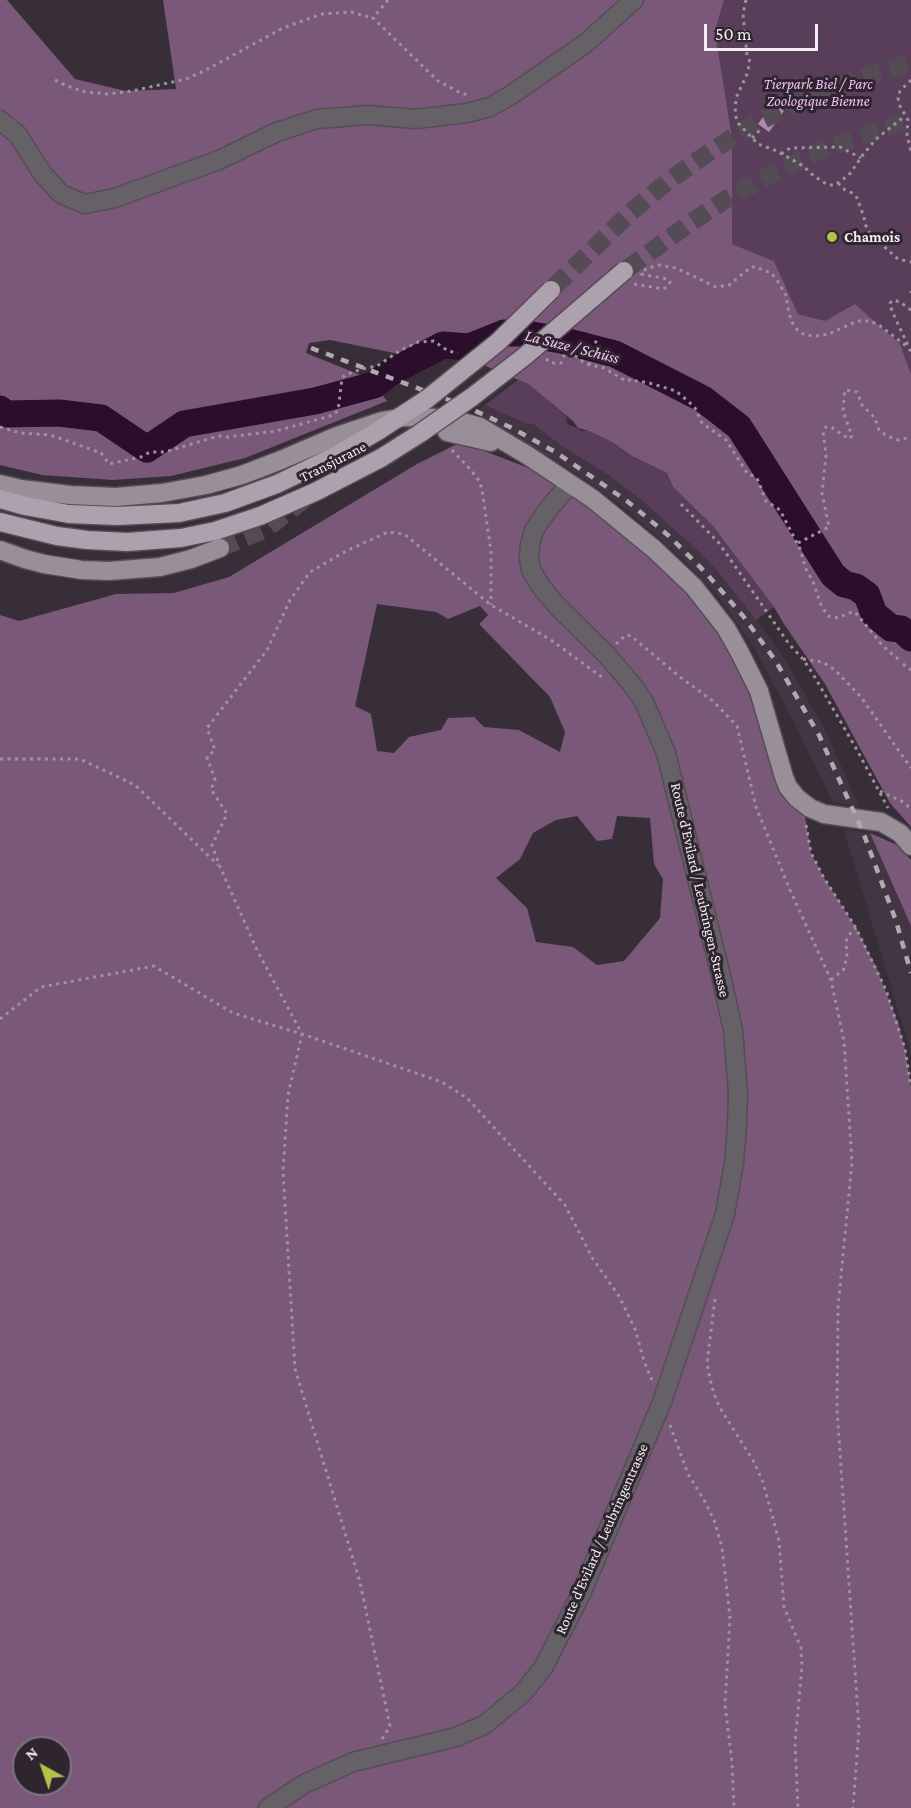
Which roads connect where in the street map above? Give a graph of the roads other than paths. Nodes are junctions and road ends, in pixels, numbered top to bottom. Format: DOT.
graph roads {
  1 [pos="634,0"];
  2 [pos="0,120"];
  3 [pos="628,274"];
  4 [pos="553,289"];
  5 [pos="447,432"];
  6 [pos="510,447"];
  7 [pos="0,484"];
  8 [pos="570,484"];
  9 [pos="0,499"];
  10 [pos="0,522"];
  11 [pos="220,548"];
  12 [pos="0,550"];
  13 [pos="911,846"];
  14 [pos="680,1350"];
  15 [pos="268,1808"];
  1 -- 2 [label="street"];
  3 -- 10 [label="highway, Transjurane, bridge"];
  4 -- 9 [label="highway, Transjurane, bridge"];
  5 -- 6 [label="main road"];
  6 -- 7 [label="main road"];
  6 -- 8 [label="main road"];
  8 -- 13 [label="main road"];
  8 -- 14 [label="street, Route d'Evilard / Leubringen-Strasse"];
  11 -- 12 [label="main road"];
  14 -- 15 [label="street, Route d'Evilard / Leubringentrasse"];
}
